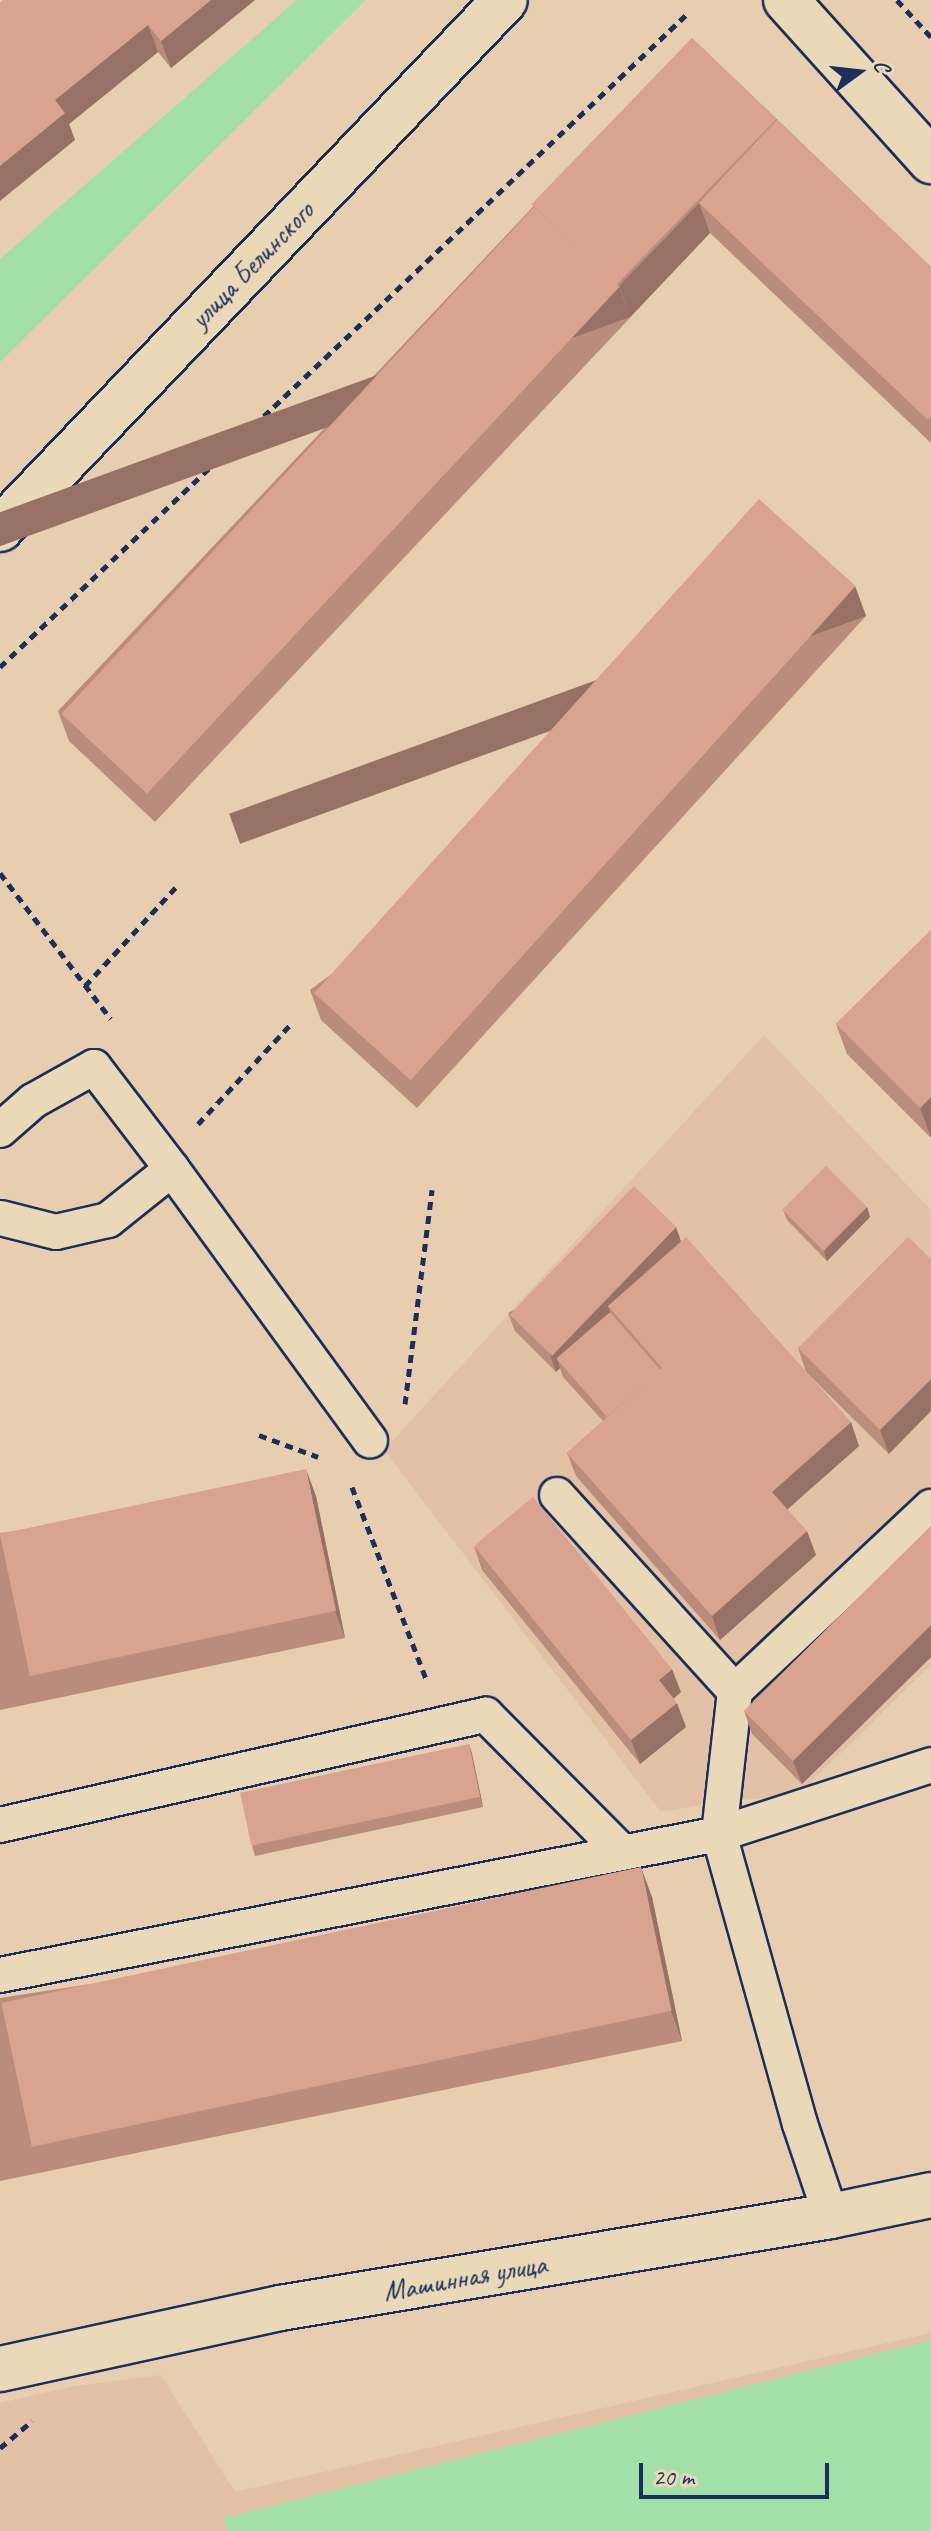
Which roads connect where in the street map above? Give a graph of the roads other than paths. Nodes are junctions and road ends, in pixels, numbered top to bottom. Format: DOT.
graph roads {
  1 [pos="505,0"];
  2 [pos="786,0"];
  3 [pos="931,161"];
  4 [pos="0,529"];
  5 [pos="0,1130"];
  6 [pos="172,1169"];
  7 [pos="0,1216"];
  8 [pos="370,1441"];
  9 [pos="557,1495"];
  10 [pos="931,1507"];
  11 [pos="735,1691"];
  12 [pos="931,1765"];
  13 [pos="0,1825"];
  14 [pos="719,1834"];
  15 [pos="623,1853"];
  16 [pos="0,1975"];
  17 [pos="931,2195"];
  18 [pos="831,2216"];
  19 [pos="0,2369"];
  1 -- 4 [label="street, улица Белинского"];
  2 -- 3 [label="street"];
  5 -- 6 [label="lane"];
  6 -- 7 [label="lane"];
  6 -- 8 [label="lane"];
  9 -- 11 [label="lane"];
  10 -- 11 [label="lane"];
  11 -- 14 [label="lane"];
  12 -- 14 [label="lane"];
  13 -- 15 [label="lane"];
  14 -- 15 [label="lane"];
  14 -- 18 [label="lane"];
  15 -- 16 [label="lane"];
  17 -- 18 [label="street, Машинная улица"];
  18 -- 19 [label="street, Машинная улица"];
}
